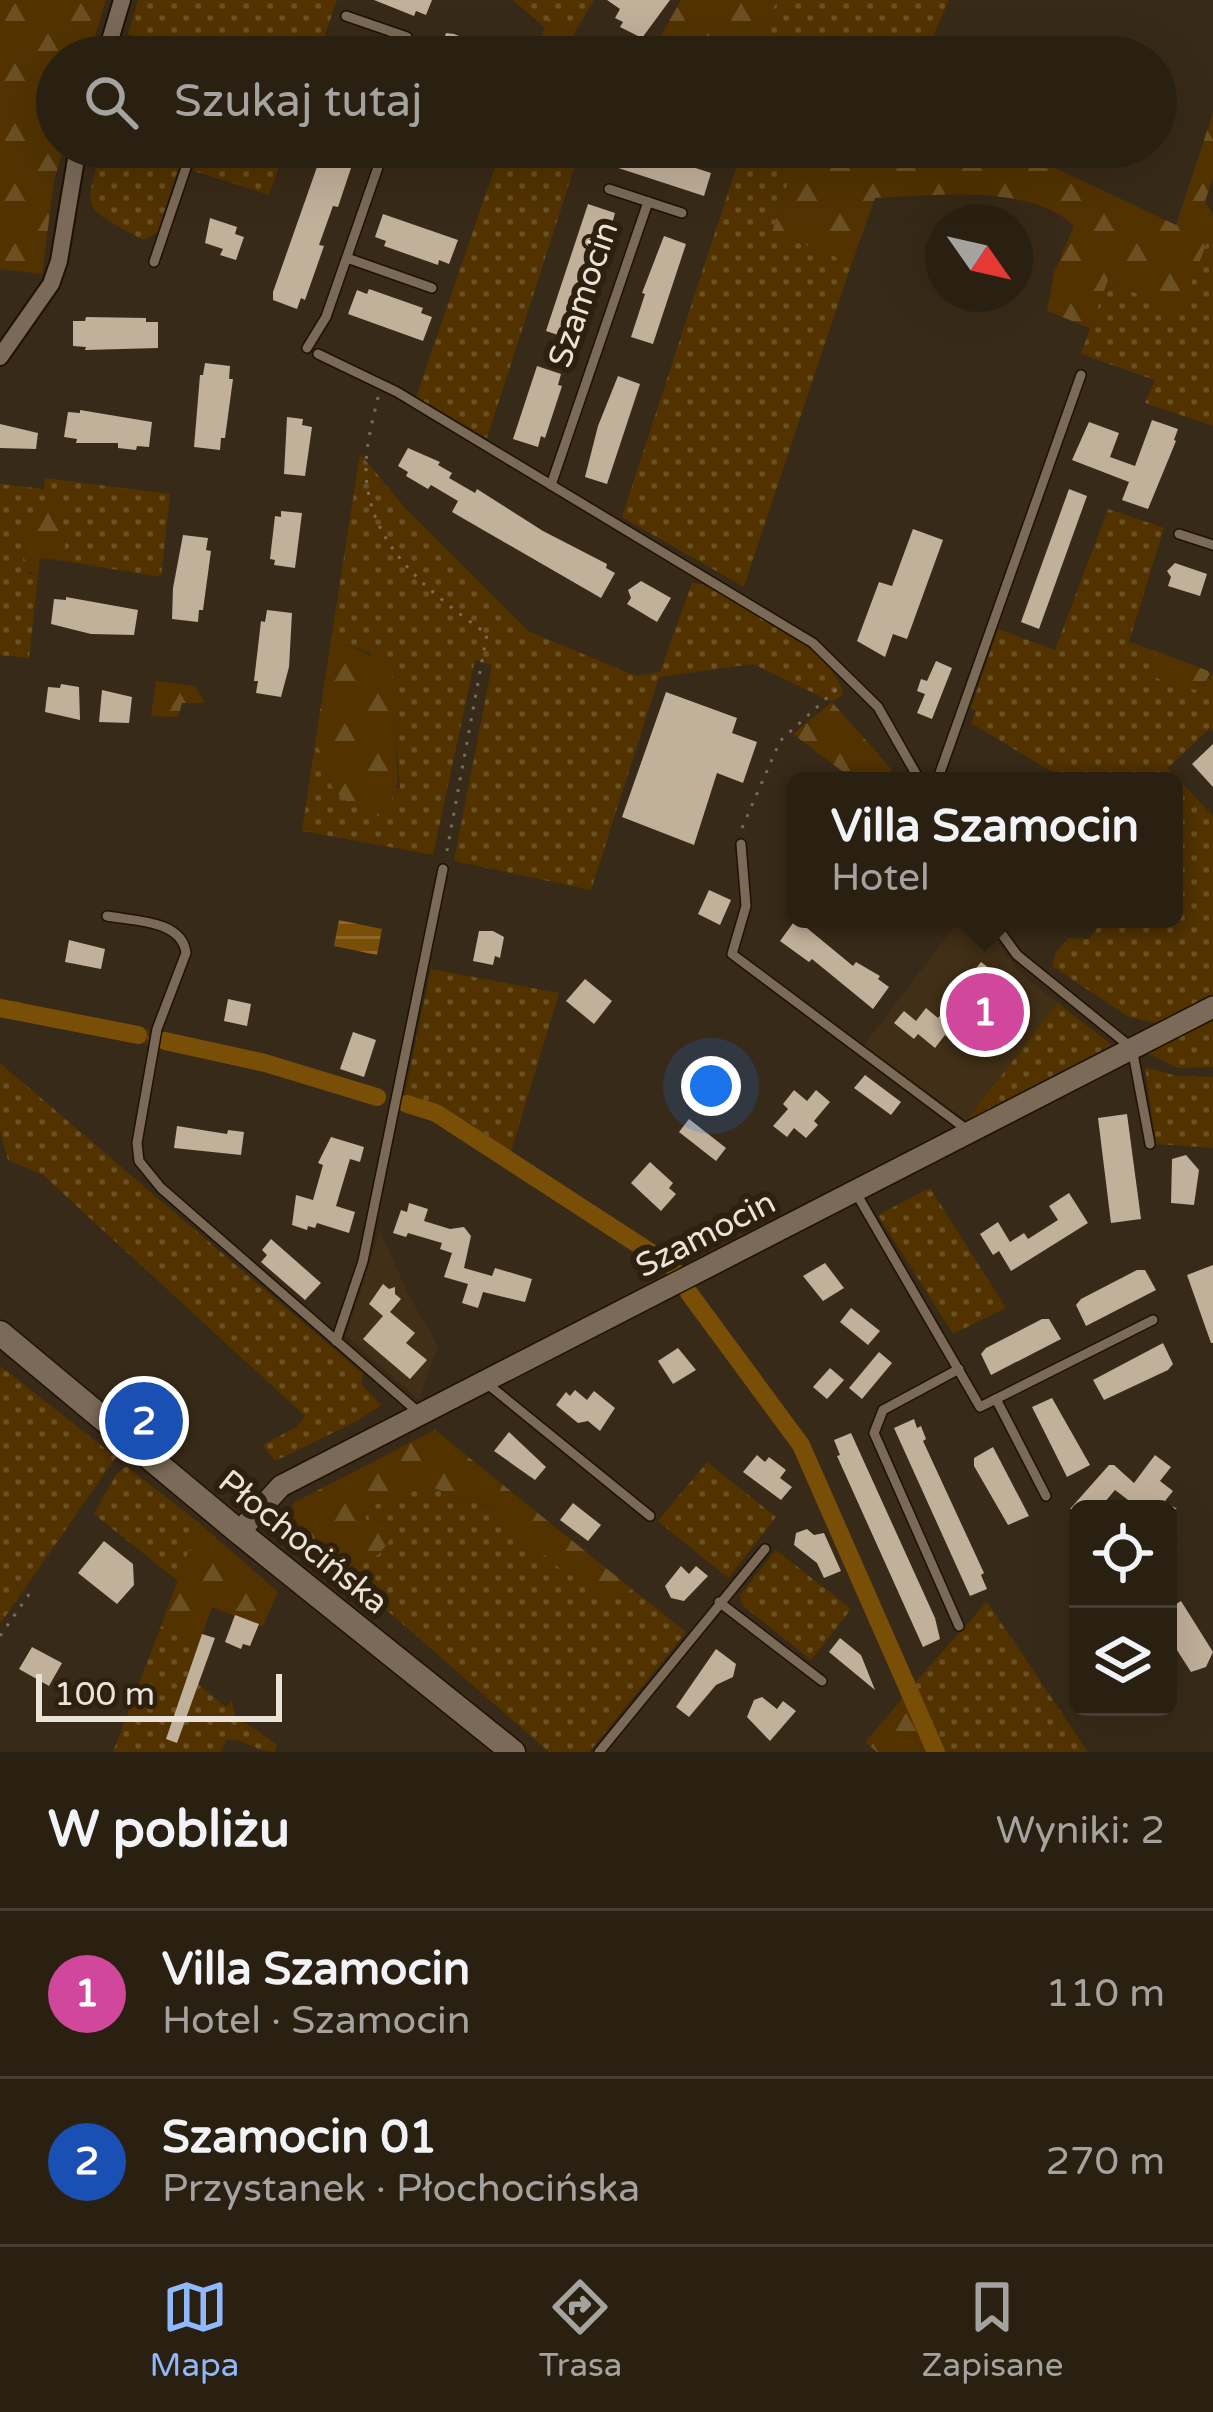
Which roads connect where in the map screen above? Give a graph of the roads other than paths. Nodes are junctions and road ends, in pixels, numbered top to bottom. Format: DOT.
graph roads {
  1 [pos="122,0"];
  2 [pos="346,16"];
  3 [pos="111,36"];
  4 [pos="404,36"];
  5 [pos="74,168"];
  6 [pos="186,168"];
  7 [pos="378,168"];
  8 [pos="609,189"];
  9 [pos="648,202"];
  10 [pos="682,213"];
  11 [pos="346,258"];
  12 [pos="154,262"];
  13 [pos="432,288"];
  14 [pos="307,348"];
  15 [pos="319,354"];
  16 [pos="0,357"];
  17 [pos="1082,376"];
  18 [pos="553,481"];
  19 [pos="1179,534"];
  20 [pos="1213,545"];
  21 [pos="916,772"];
  22 [pos="941,772"];
  23 [pos="741,844"];
  24 [pos="443,869"];
  25 [pos="107,916"];
  26 [pos="998,928"];
  27 [pos="1213,1007"];
  28 [pos="1132,1048"];
  29 [pos="971,1132"];
  30 [pos="1150,1144"];
  31 [pos="856,1193"];
  32 [pos="1153,1320"];
  33 [pos="336,1341"];
  34 [pos="3,1343"];
  35 [pos="959,1369"];
  36 [pos="485,1382"];
  37 [pos="996,1400"];
  38 [pos="421,1415"];
  39 [pos="1046,1496"];
  40 [pos="650,1516"];
  41 [pos="239,1532"];
  42 [pos="765,1549"];
  43 [pos="719,1602"];
  44 [pos="959,1626"];
  45 [pos="822,1681"];
  46 [pos="507,1750"];
  47 [pos="599,1752"];
  1 -- 3 [label="street"];
  2 -- 4 [label="lane"];
  5 -- 16 [label="street"];
  6 -- 12 [label="lane"];
  7 -- 11 [label="lane"];
  8 -- 9 [label="lane"];
  9 -- 10 [label="lane"];
  9 -- 18 [label="lane, Szamocin"];
  11 -- 13 [label="lane"];
  11 -- 14 [label="lane"];
  15 -- 18 [label="lane"];
  17 -- 22 [label="lane"];
  18 -- 21 [label="lane"];
  19 -- 20 [label="lane"];
  23 -- 29 [label="lane"];
  24 -- 33 [label="lane"];
  25 -- 33 [label="lane"];
  26 -- 28 [label="lane"];
  27 -- 28 [label="street, Szamocin"];
  28 -- 29 [label="street, Szamocin"];
  28 -- 30 [label="lane"];
  29 -- 31 [label="street, Szamocin"];
  31 -- 35 [label="lane"];
  31 -- 36 [label="street, Szamocin"];
  32 -- 37 [label="lane"];
  33 -- 38 [label="lane"];
  34 -- 41 [label="main road, Płochocińska"];
  35 -- 37 [label="lane"];
  35 -- 44 [label="lane"];
  36 -- 38 [label="street, Szamocin"];
  36 -- 40 [label="lane"];
  37 -- 39 [label="lane"];
  38 -- 41 [label="street, Szamocin"];
  41 -- 46 [label="main road, Płochocińska"];
  42 -- 43 [label="lane"];
  43 -- 45 [label="lane"];
  43 -- 47 [label="lane"];
}
